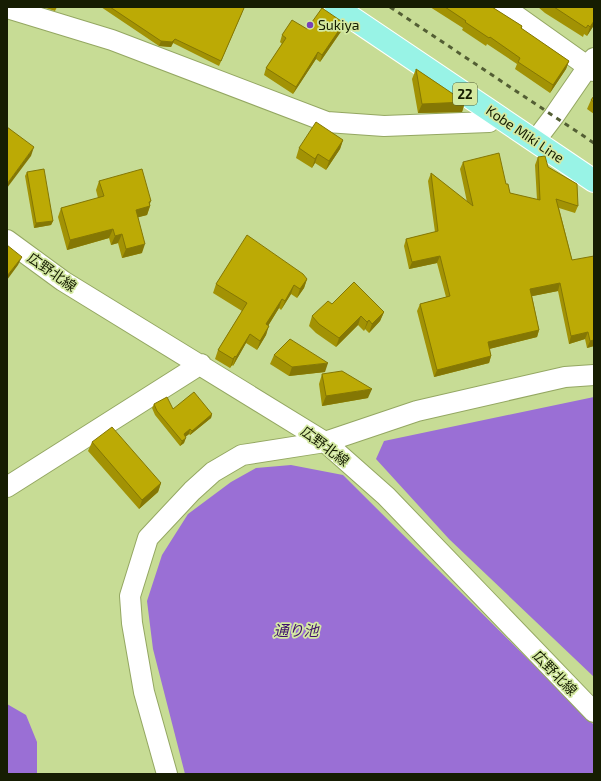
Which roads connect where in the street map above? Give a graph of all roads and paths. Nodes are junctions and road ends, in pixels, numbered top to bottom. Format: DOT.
graph roads {
  1 [pos="336,7"];
  2 [pos="504,7"];
  3 [pos="7,8"];
  4 [pos="592,65"];
  5 [pos="495,114"];
  6 [pos="535,141"];
  7 [pos="594,181"];
  8 [pos="7,240"];
  9 [pos="201,364"];
  10 [pos="594,375"];
  11 [pos="325,442"];
  12 [pos="7,487"];
  13 [pos="594,712"];
  14 [pos="167,774"];
  1 -- 5 [label="main road, Kobe Miki Line / 22"];
  2 -- 4 [label="street"];
  3 -- 5 [label="street"];
  4 -- 6 [label="street"];
  5 -- 6 [label="main road, Kobe Miki Line / 22"];
  6 -- 7 [label="main road, Kobe Miki Line / 22"];
  8 -- 9 [label="street, 広野北線"];
  9 -- 11 [label="street, 広野北線"];
  9 -- 12 [label="street"];
  10 -- 11 [label="street"];
  11 -- 13 [label="street, 広野北線"];
  11 -- 14 [label="street"];
}
